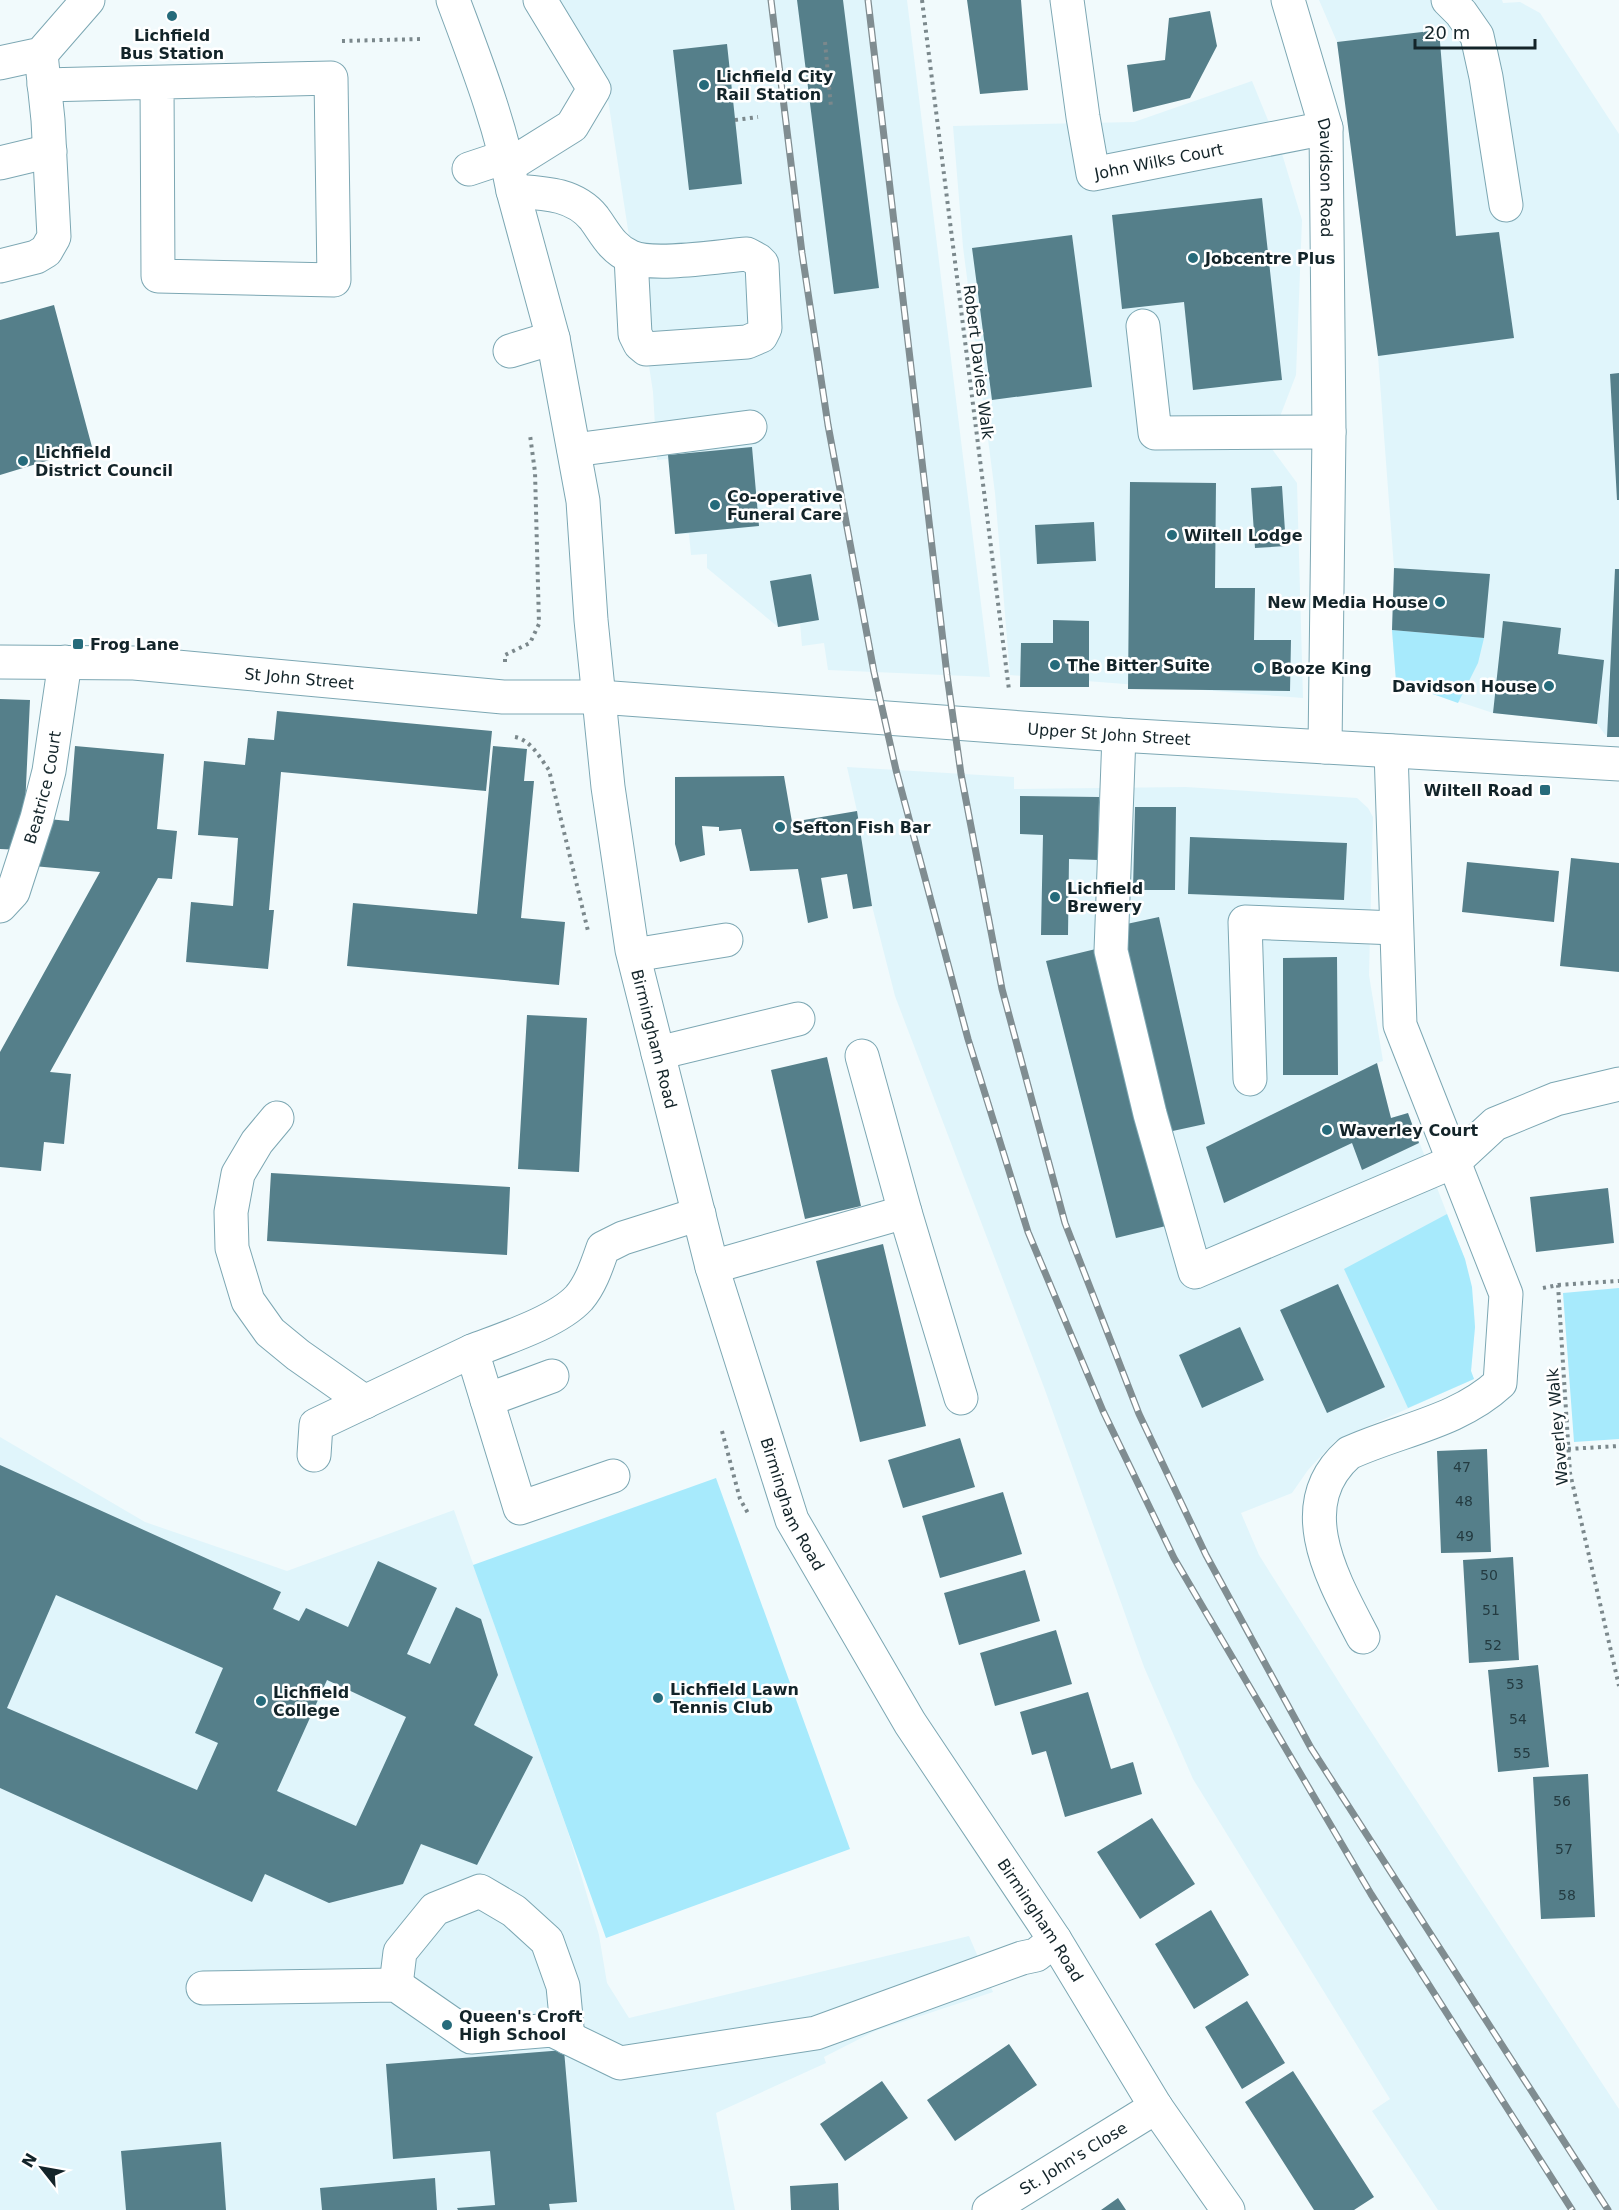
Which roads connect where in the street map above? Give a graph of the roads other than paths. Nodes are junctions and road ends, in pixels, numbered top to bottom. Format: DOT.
graph roads {
  1 [pos="88,0"];
  2 [pos="453,0"];
  3 [pos="540,0"];
  4 [pos="1067,0"];
  5 [pos="1288,0"];
  6 [pos="1448,0"];
  7 [pos="0,63"];
  8 [pos="42,70"];
  9 [pos="157,83"];
  10 [pos="1326,128"];
  11 [pos="50,151"];
  12 [pos="0,163"];
  13 [pos="469,169"];
  14 [pos="509,171"];
  15 [pos="1506,205"];
  16 [pos="631,257"];
  17 [pos="0,266"];
  18 [pos="1143,326"];
  19 [pos="553,338"];
  20 [pos="510,351"];
  21 [pos="750,427"];
  22 [pos="1329,432"];
  23 [pos="574,450"];
  24 [pos="0,662"];
  25 [pos="65,662"];
  26 [pos="598,697"];
  27 [pos="1119,735"];
  28 [pos="1325,747"];
  29 [pos="1391,751"];
  30 [pos="1619,764"];
  31 [pos="0,906"];
  32 [pos="1396,928"];
  33 [pos="726,940"];
  34 [pos="633,956"];
  35 [pos="798,1019"];
  36 [pos="658,1053"];
  37 [pos="862,1056"];
  38 [pos="1250,1079"];
  39 [pos="1619,1084"];
  40 [pos="277,1118"];
  41 [pos="1455,1161"];
  42 [pos="904,1212"];
  43 [pos="699,1214"];
  44 [pos="712,1267"];
  45 [pos="472,1351"];
  46 [pos="552,1376"];
  47 [pos="961,1398"];
  48 [pos="487,1400"];
  49 [pos="364,1402"];
  50 [pos="314,1455"];
  51 [pos="613,1476"];
  52 [pos="1364,1637"];
  53 [pos="1055,1940"];
  54 [pos="396,1985"];
  55 [pos="203,1988"];
  56 [pos="568,2037"];
  57 [pos="1156,2107"];
  58 [pos="989,2210"];
  59 [pos="1228,2210"];
  1 -- 8 [label="street"];
  2 -- 14 [label="street, Birmingham Road"];
  3 -- 14 [label="street"];
  4 -- 10 [label="street, John Wilks Court"];
  5 -- 10 [label="street, Davidson Road"];
  6 -- 15 [label="street"];
  7 -- 8 [label="street"];
  8 -- 9 [label="street"];
  8 -- 11 [label="street"];
  9 -- 9 [label="street"];
  10 -- 22 [label="street, Davidson Road"];
  11 -- 12 [label="street"];
  11 -- 17 [label="street"];
  13 -- 14 [label="street"];
  14 -- 16 [label="street"];
  14 -- 19 [label="street, Birmingham Road"];
  16 -- 16 [label="street"];
  18 -- 22 [label="street"];
  19 -- 20 [label="street"];
  19 -- 23 [label="street, Birmingham Road"];
  21 -- 23 [label="street"];
  22 -- 28 [label="street, Davidson Road"];
  23 -- 26 [label="street, Birmingham Road"];
  24 -- 25 [label="street, St John Street"];
  25 -- 26 [label="street, St John Street"];
  25 -- 31 [label="street, Beatrice Court"];
  26 -- 27 [label="street, Upper St John Street"];
  26 -- 34 [label="street, Birmingham Road"];
  27 -- 28 [label="street, Upper St John Street"];
  27 -- 41 [label="street"];
  28 -- 29 [label="street, Upper St John Street"];
  29 -- 30 [label="street, Upper St John Street"];
  29 -- 32 [label="street"];
  32 -- 38 [label="street"];
  32 -- 41 [label="street"];
  33 -- 34 [label="street"];
  34 -- 36 [label="street, Birmingham Road"];
  35 -- 36 [label="street"];
  36 -- 43 [label="street, Birmingham Road"];
  37 -- 42 [label="street"];
  39 -- 41 [label="street"];
  40 -- 49 [label="street"];
  41 -- 52 [label="street"];
  42 -- 44 [label="street"];
  42 -- 47 [label="street"];
  43 -- 44 [label="street, Birmingham Road"];
  43 -- 45 [label="street"];
  44 -- 53 [label="street, Birmingham Road"];
  45 -- 48 [label="street"];
  45 -- 49 [label="street"];
  46 -- 48 [label="street"];
  48 -- 51 [label="street"];
  49 -- 50 [label="street"];
  53 -- 56 [label="street"];
  53 -- 57 [label="street, Birmingham Road"];
  54 -- 55 [label="street"];
  54 -- 56 [label="street"];
  54 -- 56 [label="street"];
  57 -- 58 [label="street, St. John's Close"];
  57 -- 59 [label="street, Birmingham Road"];
}
